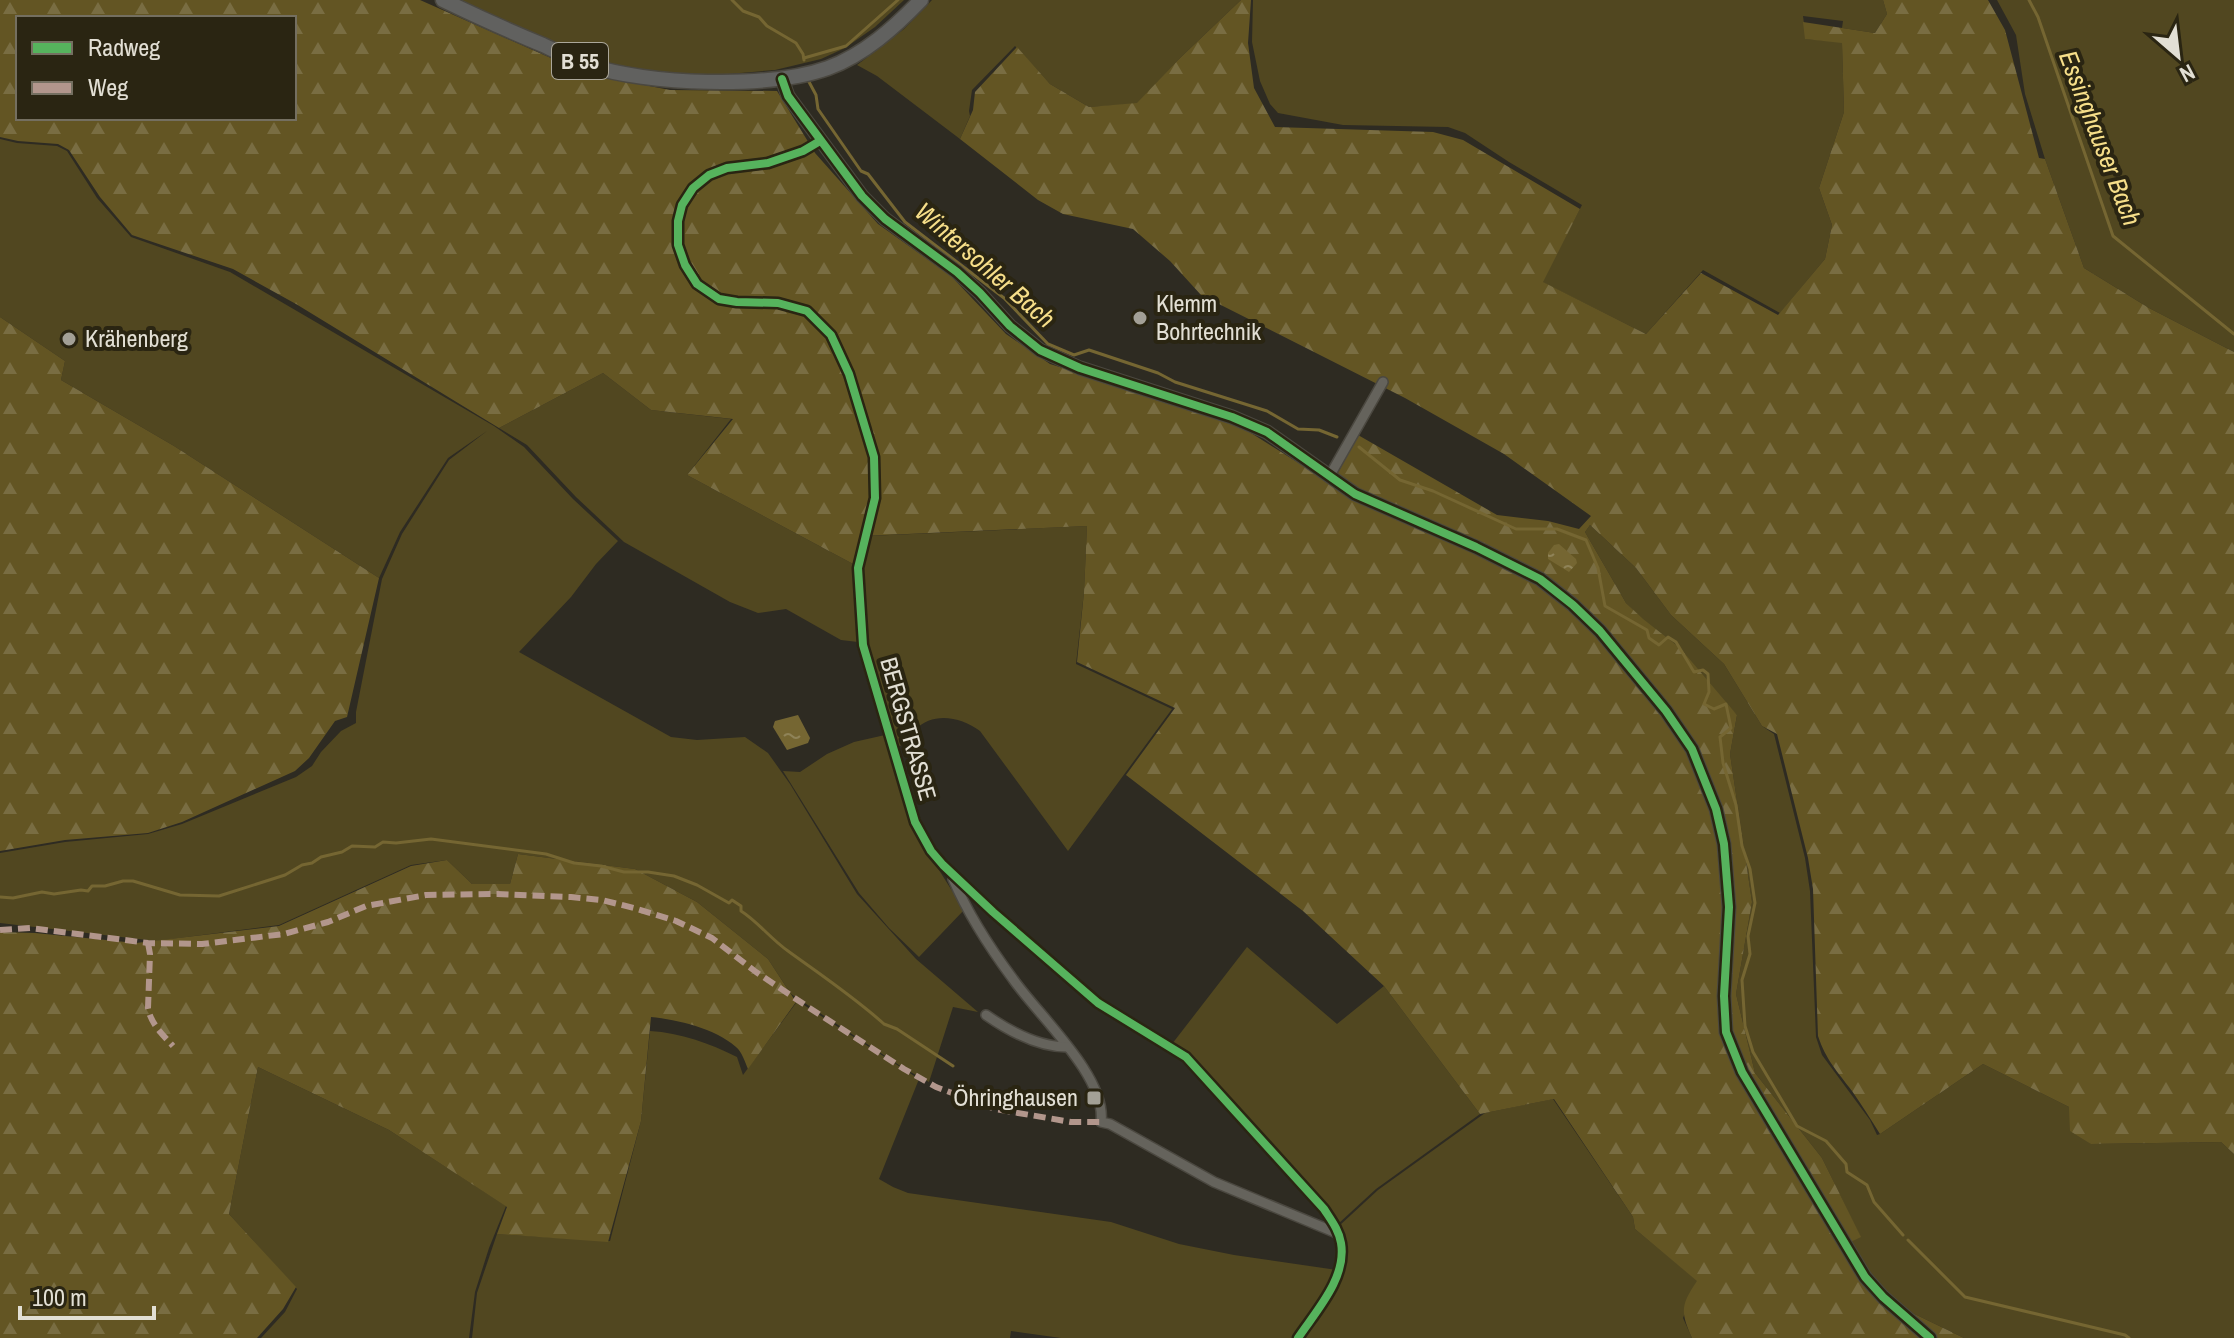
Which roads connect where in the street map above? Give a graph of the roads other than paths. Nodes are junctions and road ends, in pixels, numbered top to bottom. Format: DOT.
graph roads {
  1 [pos="443,0"];
  2 [pos="921,0"];
  3 [pos="782,79"];
  4 [pos="820,141"];
  5 [pos="1383,382"];
  6 [pos="1329,477"];
  7 [pos="952,876"];
  8 [pos="986,1015"];
  9 [pos="1067,1047"];
  10 [pos="1339,1234"];
  11 [pos="1298,1338"];
  12 [pos="1930,1338"];
  1 -- 3 [label="main road, B 55"];
  2 -- 3 [label="main road, B 55"];
  3 -- 4 [label="street"];
  4 -- 6 [label="street"];
  4 -- 7 [label="street, BERGSTRASSE"];
  5 -- 6 [label="street"];
  6 -- 12 [label="street"];
  7 -- 9 [label="street"];
  7 -- 10 [label="street, BERGSTRASSE"];
  8 -- 9 [label="street"];
  9 -- 10 [label="street"];
  10 -- 11 [label="street"];
}
